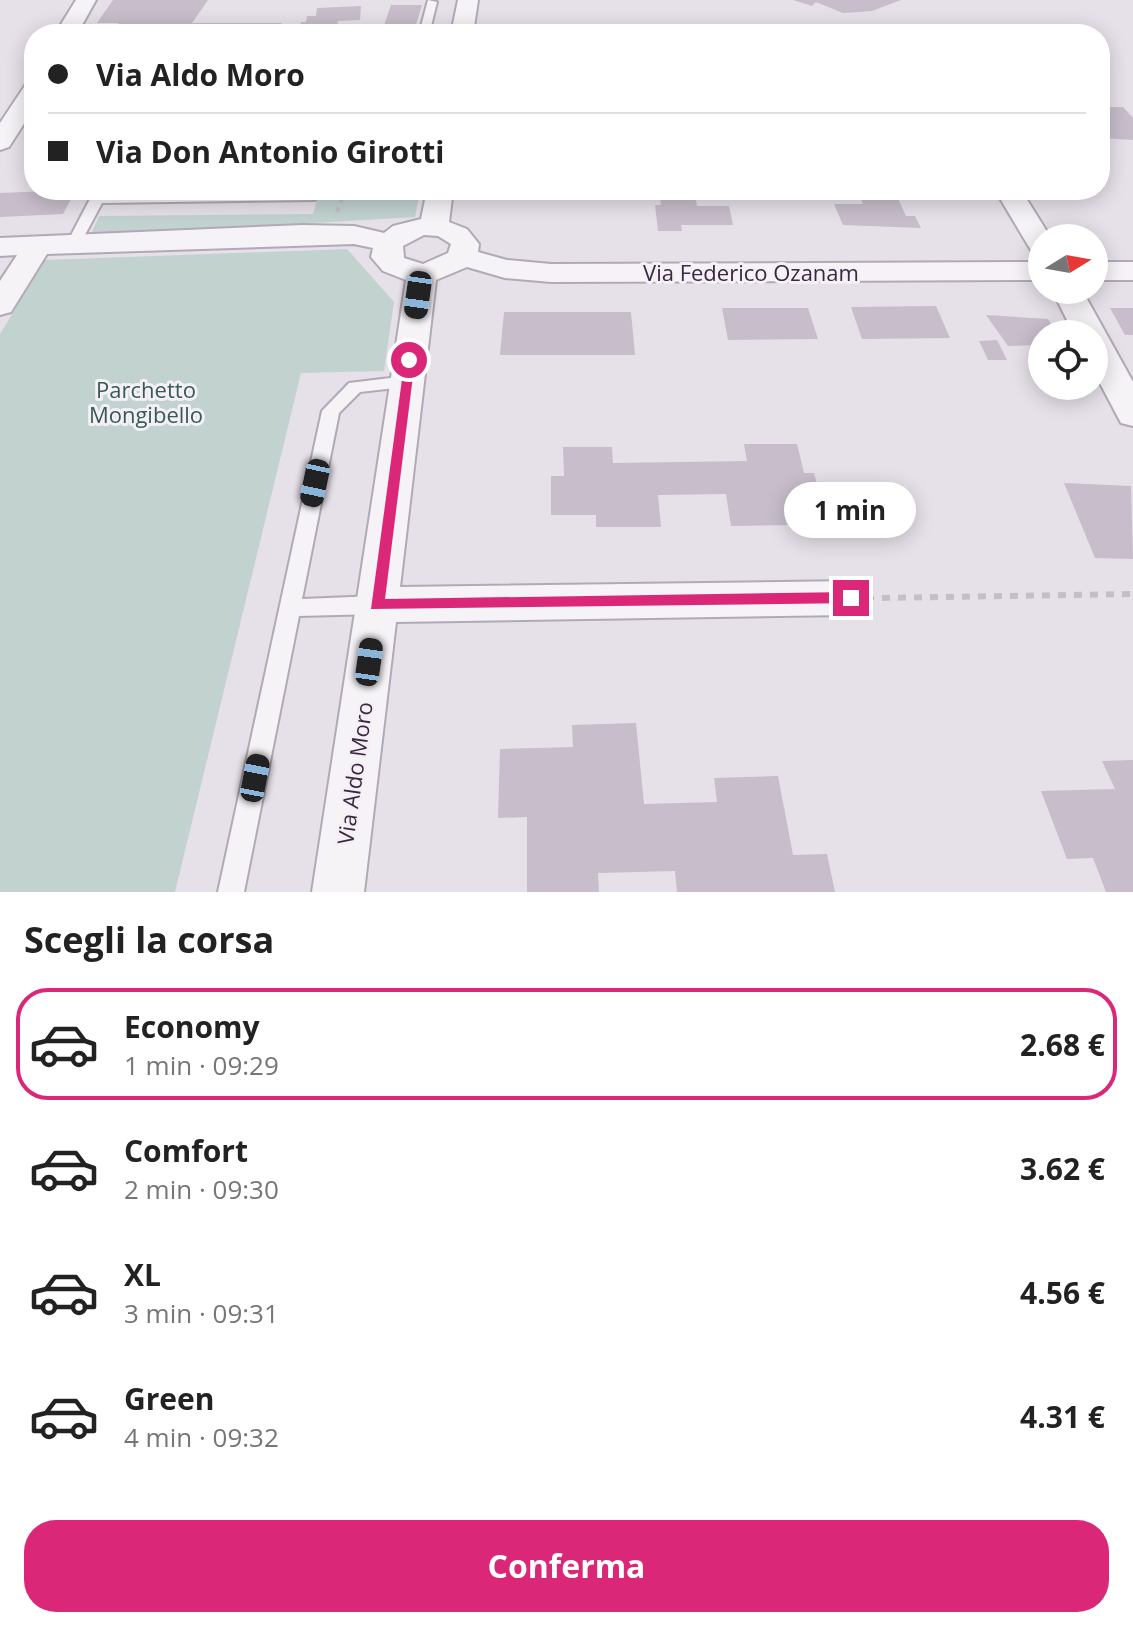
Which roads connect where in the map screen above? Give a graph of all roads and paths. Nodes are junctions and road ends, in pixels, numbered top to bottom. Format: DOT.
graph roads {
  1 [pos="86,0"];
  2 [pos="468,0"];
  3 [pos="432,2"];
  4 [pos="72,24"];
  5 [pos="426,24"];
  6 [pos="464,24"];
  7 [pos="24,105"];
  8 [pos="0,142"];
  9 [pos="96,200"];
  10 [pos="342,200"];
  11 [pos="438,200"];
  12 [pos="1014,200"];
  13 [pos="330,217"];
  14 [pos="1029,224"];
  15 [pos="434,227"];
  16 [pos="74,243"];
  17 [pos="389,243"];
  18 [pos="38,245"];
  19 [pos="0,247"];
  20 [pos="462,257"];
  21 [pos="1028,271"];
  22 [pos="1108,271"];
  23 [pos="1133,271"];
  24 [pos="422,273"];
  25 [pos="0,305"];
  26 [pos="1108,367"];
  27 [pos="407,382"];
  28 [pos="1133,414"];
  29 [pos="1133,594"];
  30 [pos="851,598"];
  31 [pos="377,605"];
  32 [pos="289,608"];
  33 [pos="231,892"];
  34 [pos="338,892"];
  1 -- 4 [label="street"];
  2 -- 6 [label="street"];
  3 -- 5 [label="lane"];
  7 -- 8 [label="street"];
  9 -- 16 [label="lane"];
  10 -- 13 [label="path"];
  11 -- 15 [label="street"];
  12 -- 14 [label="street"];
  15 -- 17 [label="street"];
  15 -- 20 [label="street"];
  16 -- 17 [label="street"];
  16 -- 18 [label="street"];
  17 -- 24 [label="street"];
  18 -- 19 [label="street"];
  18 -- 25 [label="street"];
  20 -- 21 [label="street, Via Federico Ozanam"];
  20 -- 24 [label="street"];
  22 -- 23 [label="street"];
  24 -- 27 [label="street, Via Aldo Moro"];
  26 -- 28 [label="street"];
  27 -- 31 [label="street, Via Aldo Moro"];
  27 -- 32 [label="lane"];
  29 -- 30 [label="path"];
  30 -- 31 [label="street"];
  31 -- 32 [label="lane"];
  31 -- 34 [label="street, Via Aldo Moro"];
  32 -- 33 [label="lane"];
}
